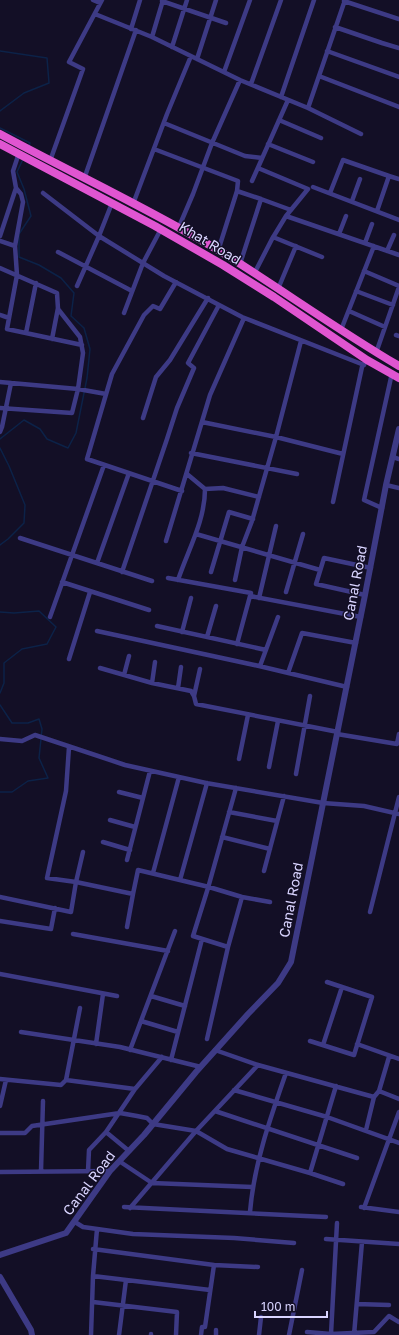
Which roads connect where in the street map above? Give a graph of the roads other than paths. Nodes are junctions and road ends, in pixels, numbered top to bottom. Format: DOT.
graph roads {
  1 [pos="93,0"];
  2 [pos="140,0"];
  3 [pos="187,0"];
  4 [pos="216,0"];
  5 [pos="250,0"];
  6 [pos="281,0"];
  7 [pos="314,0"];
  8 [pos="101,1"];
  9 [pos="163,1"];
  10 [pos="344,1"];
  11 [pos="184,9"];
  12 [pos="95,14"];
  13 [pos="210,18"];
  14 [pos="399,19"];
  15 [pos="226,24"];
  16 [pos="335,27"];
  17 [pos="133,30"];
  18 [pos="152,37"];
  19 [pos="172,46"];
  20 [pos="399,48"];
  21 [pos="327,52"];
  22 [pos="192,56"];
  23 [pos="197,59"];
  24 [pos="224,72"];
  25 [pos="318,76"];
  26 [pos="399,77"];
  27 [pos="240,80"];
  28 [pos="251,84"];
  29 [pos="281,97"];
  30 [pos="288,100"];
  31 [pos="399,107"];
  32 [pos="308,108"];
  33 [pos="279,120"];
  34 [pos="164,123"];
  35 [pos="0,134"];
  36 [pos="362,134"];
  37 [pos="321,138"];
  38 [pos="212,142"];
  39 [pos="268,144"];
  40 [pos="4,146"];
  41 [pos="154,149"];
  42 [pos="19,153"];
  43 [pos="262,158"];
  44 [pos="48,159"];
  45 [pos="313,162"];
  46 [pos="203,167"];
  47 [pos="258,168"];
  48 [pos="389,176"];
  49 [pos="84,179"];
  50 [pos="360,179"];
  51 [pos="399,179"];
  52 [pos="252,181"];
  53 [pos="313,186"];
  54 [pos="16,188"];
  55 [pos="237,191"];
  56 [pos="43,193"];
  57 [pos="330,193"];
  58 [pos="262,199"];
  59 [pos="114,201"];
  60 [pos="352,201"];
  61 [pos="133,204"];
  62 [pos="291,210"];
  63 [pos="377,211"];
  64 [pos="286,216"];
  65 [pos="346,216"];
  66 [pos="399,220"];
  67 [pos="372,224"];
  68 [pos="161,229"];
  69 [pos="178,229"];
  70 [pos="339,234"];
  71 [pos="394,235"];
  72 [pos="0,236"];
  73 [pos="100,236"];
  74 [pos="174,237"];
  75 [pos="273,237"];
  76 [pos="0,241"];
  77 [pos="365,243"];
  78 [pos="15,246"];
  79 [pos="296,246"];
  80 [pos="374,246"];
  81 [pos="218,251"];
  82 [pos="387,251"];
  83 [pos="58,252"];
  84 [pos="399,255"];
  85 [pos="322,257"];
  86 [pos="143,263"];
  87 [pos="240,264"];
  88 [pos="86,267"];
  89 [pos="0,268"];
  90 [pos="364,271"];
  91 [pos="254,274"];
  92 [pos="17,275"];
  93 [pos="176,282"];
  94 [pos="250,282"];
  95 [pos="36,283"];
  96 [pos="77,286"];
  97 [pos="399,286"];
  98 [pos="278,289"];
  99 [pos="132,291"];
  100 [pos="356,291"];
  101 [pos="208,298"];
  102 [pos="219,305"];
  103 [pos="393,305"];
  104 [pos="58,308"];
  105 [pos="349,311"];
  106 [pos="124,313"];
  107 [pos="0,315"];
  108 [pos="9,318"];
  109 [pos="244,318"];
  110 [pos="385,328"];
  111 [pos="341,330"];
  112 [pos="26,333"];
  113 [pos="52,338"];
  114 [pos="301,340"];
  115 [pos="82,344"];
  116 [pos="376,352"];
  117 [pos="366,362"];
  118 [pos="399,366"];
  119 [pos="394,375"];
  120 [pos="0,382"];
  121 [pos="12,383"];
  122 [pos="78,389"];
  123 [pos="106,394"];
  124 [pos="0,408"];
  125 [pos="6,408"];
  126 [pos="143,418"];
  127 [pos="202,422"];
  128 [pos="399,429"];
  129 [pos="0,432"];
  130 [pos="276,437"];
  131 [pos="192,453"];
  132 [pos="343,454"];
  133 [pos="396,458"];
  134 [pos="104,465"];
  135 [pos="267,468"];
  136 [pos="129,473"];
  137 [pos="187,474"];
  138 [pos="297,474"];
  139 [pos="153,482"];
  140 [pos="386,485"];
  141 [pos="399,488"];
  142 [pos="205,489"];
  143 [pos="182,491"];
  144 [pos="259,497"];
  145 [pos="333,502"];
  146 [pos="382,508"];
  147 [pos="253,519"];
  148 [pos="276,526"];
  149 [pos="196,534"];
  150 [pos="303,534"];
  151 [pos="20,538"];
  152 [pos="166,541"];
  153 [pos="219,541"];
  154 [pos="242,547"];
  155 [pos="72,555"];
  156 [pos="269,555"];
  157 [pos="97,563"];
  158 [pos="295,563"];
  159 [pos="371,568"];
  160 [pos="320,570"];
  161 [pos="122,572"];
  162 [pos="211,572"];
  163 [pos="168,578"];
  164 [pos="178,580"];
  165 [pos="236,580"];
  166 [pos="152,581"];
  167 [pos="62,582"];
  168 [pos="90,592"];
  169 [pos="286,592"];
  170 [pos="365,595"];
  171 [pos="250,596"];
  172 [pos="191,598"];
  173 [pos="259,598"];
  174 [pos="216,606"];
  175 [pos="149,610"];
  176 [pos="361,616"];
  177 [pos="50,617"];
  178 [pos="278,617"];
  179 [pos="157,626"];
  180 [pos="96,631"];
  181 [pos="182,632"];
  182 [pos="207,637"];
  183 [pos="356,643"];
  184 [pos="237,644"];
  185 [pos="266,650"];
  186 [pos="129,656"];
  187 [pos="69,659"];
  188 [pos="155,662"];
  189 [pos="260,666"];
  190 [pos="181,667"];
  191 [pos="100,668"];
  192 [pos="200,669"];
  193 [pos="288,673"];
  194 [pos="124,675"];
  195 [pos="152,683"];
  196 [pos="347,687"];
  197 [pos="178,688"];
  198 [pos="194,696"];
  199 [pos="310,696"];
  200 [pos="248,715"];
  201 [pos="278,721"];
  202 [pos="305,726"];
  203 [pos="337,733"];
  204 [pos="399,734"];
  205 [pos="0,739"];
  206 [pos="398,744"];
  207 [pos="69,747"];
  208 [pos="239,759"];
  209 [pos="269,767"];
  210 [pos="150,771"];
  211 [pos="296,774"];
  212 [pos="179,777"];
  213 [pos="208,783"];
  214 [pos="236,788"];
  215 [pos="119,792"];
  216 [pos="284,796"];
  217 [pos="399,796"];
  218 [pos="143,798"];
  219 [pos="323,803"];
  220 [pos="229,812"];
  221 [pos="397,814"];
  222 [pos="110,820"];
  223 [pos="277,821"];
  224 [pos="136,827"];
  225 [pos="222,837"];
  226 [pos="102,842"];
  227 [pos="270,849"];
  228 [pos="130,850"];
  229 [pos="83,852"];
  230 [pos="127,860"];
  231 [pos="264,871"];
  232 [pos="153,873"];
  233 [pos="180,880"];
  234 [pos="76,882"];
  235 [pos="209,887"];
  236 [pos="133,894"];
  237 [pos="0,897"];
  238 [pos="242,897"];
  239 [pos="270,902"];
  240 [pos="55,908"];
  241 [pos="370,912"];
  242 [pos="0,921"];
  243 [pos="127,927"];
  244 [pos="175,931"];
  245 [pos="73,934"];
  246 [pos="202,939"];
  247 [pos="228,947"];
  248 [pos="168,951"];
  249 [pos="0,974"];
  250 [pos="327,982"];
  251 [pos="342,988"];
  252 [pos="104,994"];
  253 [pos="117,996"];
  254 [pos="151,996"];
  255 [pos="185,1006"];
  256 [pos="80,1008"];
  257 [pos="141,1021"];
  258 [pos="22,1032"];
  259 [pos="178,1032"];
  260 [pos="207,1038"];
  261 [pos="74,1040"];
  262 [pos="310,1041"];
  263 [pos="96,1044"];
  264 [pos="357,1044"];
  265 [pos="323,1045"];
  266 [pos="130,1050"];
  267 [pos="215,1050"];
  268 [pos="389,1056"];
  269 [pos="162,1057"];
  270 [pos="399,1059"];
  271 [pos="171,1060"];
  272 [pos="258,1065"];
  273 [pos="201,1067"];
  274 [pos="286,1073"];
  275 [pos="0,1079"];
  276 [pos="6,1080"];
  277 [pos="66,1080"];
  278 [pos="336,1086"];
  279 [pos="136,1089"];
  280 [pos="234,1090"];
  281 [pos="379,1091"];
  282 [pos="374,1097"];
  283 [pos="399,1099"];
  284 [pos="43,1101"];
  285 [pos="276,1102"];
  286 [pos="0,1106"];
  287 [pos="214,1111"];
  288 [pos="399,1112"];
  289 [pos="119,1113"];
  290 [pos="327,1117"];
  291 [pos="42,1124"];
  292 [pos="153,1124"];
  293 [pos="267,1128"];
  294 [pos="366,1130"];
  295 [pos="196,1131"];
  296 [pos="0,1132"];
  297 [pos="106,1132"];
  298 [pos="389,1139"];
  299 [pos="399,1143"];
  300 [pos="318,1145"];
  301 [pos="129,1151"];
  302 [pos="357,1158"];
  303 [pos="259,1159"];
  304 [pos="119,1161"];
  305 [pos="41,1171"];
  306 [pos="88,1171"];
  307 [pos="110,1171"];
  308 [pos="0,1172"];
  309 [pos="310,1173"];
  310 [pos="152,1183"];
  311 [pos="343,1184"];
  312 [pos="252,1187"];
  313 [pos="124,1207"];
  314 [pos="130,1208"];
  315 [pos="250,1212"];
  316 [pos="399,1212"];
  317 [pos="326,1217"];
  318 [pos="75,1222"];
  319 [pos="336,1223"];
  320 [pos="98,1230"];
  321 [pos="326,1239"];
  322 [pos="336,1239"];
  323 [pos="362,1242"];
  324 [pos="294,1243"];
  325 [pos="399,1244"];
  326 [pos="94,1249"];
  327 [pos="0,1255"];
  328 [pos="214,1264"];
  329 [pos="258,1267"];
  330 [pos="302,1270"];
  331 [pos="93,1276"];
  332 [pos="0,1277"];
  333 [pos="126,1280"];
  334 [pos="210,1290"];
  335 [pos="93,1302"];
  336 [pos="357,1304"];
  337 [pos="122,1305"];
  338 [pos="389,1305"];
  339 [pos="261,1317"];
  340 [pos="399,1322"];
  341 [pos="307,1332"];
  342 [pos="331,1334"];
  343 [pos="354,1334"];
  344 [pos="32,1335"];
  345 [pos="91,1335"];
  346 [pos="118,1335"];
  347 [pos="176,1335"];
  348 [pos="201,1335"];
  349 [pos="259,1335"];
  350 [pos="289,1335"];
  1 -- 8 [label="street"];
  2 -- 17 [label="street"];
  3 -- 11 [label="street"];
  4 -- 13 [label="street"];
  5 -- 24 [label="street"];
  6 -- 28 [label="street"];
  7 -- 29 [label="street"];
  8 -- 12 [label="street"];
  9 -- 11 [label="street"];
  9 -- 18 [label="street"];
  10 -- 14 [label="street"];
  10 -- 16 [label="street"];
  11 -- 13 [label="street"];
  11 -- 19 [label="street"];
  12 -- 17 [label="street"];
  12 -- 44 [label="street"];
  13 -- 15 [label="street"];
  13 -- 23 [label="street"];
  16 -- 20 [label="street"];
  16 -- 21 [label="street"];
  17 -- 18 [label="street"];
  17 -- 49 [label="street"];
  18 -- 19 [label="street"];
  19 -- 22 [label="street"];
  21 -- 25 [label="street"];
  21 -- 26 [label="street"];
  22 -- 23 [label="street"];
  22 -- 34 [label="street"];
  23 -- 24 [label="street"];
  24 -- 27 [label="street"];
  25 -- 31 [label="street"];
  25 -- 32 [label="street"];
  27 -- 28 [label="street"];
  27 -- 38 [label="street"];
  28 -- 29 [label="street"];
  29 -- 30 [label="street"];
  30 -- 32 [label="street"];
  30 -- 33 [label="street"];
  32 -- 36 [label="street"];
  33 -- 37 [label="street"];
  33 -- 39 [label="street"];
  34 -- 38 [label="street"];
  34 -- 41 [label="street"];
  35 -- 40 [label="highway, Khat Road"];
  38 -- 43 [label="street"];
  38 -- 46 [label="street"];
  39 -- 43 [label="street"];
  39 -- 45 [label="street"];
  40 -- 42 [label="highway, Khat Road"];
  40 -- 44 [label="highway, Khat Road"];
  41 -- 46 [label="street"];
  41 -- 61 [label="street"];
  42 -- 54 [label="street"];
  42 -- 59 [label="highway, Khat Road"];
  43 -- 47 [label="street"];
  44 -- 49 [label="highway, Khat Road"];
  46 -- 55 [label="street"];
  46 -- 69 [label="street"];
  47 -- 52 [label="street"];
  47 -- 62 [label="street"];
  48 -- 51 [label="street"];
  48 -- 57 [label="street"];
  48 -- 63 [label="street"];
  49 -- 59 [label="highway, Khat Road"];
  50 -- 60 [label="street"];
  53 -- 57 [label="street"];
  54 -- 72 [label="street"];
  54 -- 78 [label="street"];
  55 -- 58 [label="street"];
  55 -- 81 [label="street"];
  56 -- 73 [label="street"];
  57 -- 60 [label="street"];
  58 -- 62 [label="street"];
  58 -- 87 [label="street"];
  59 -- 61 [label="highway, Khat Road"];
  59 -- 68 [label="highway, Khat Road"];
  59 -- 73 [label="street"];
  60 -- 63 [label="street"];
  61 -- 69 [label="highway, Khat Road"];
  62 -- 64 [label="street"];
  63 -- 66 [label="street"];
  64 -- 70 [label="street"];
  64 -- 75 [label="street"];
  65 -- 70 [label="street"];
  67 -- 77 [label="street"];
  68 -- 74 [label="highway, Khat Road"];
  68 -- 86 [label="street"];
  69 -- 74 [label="highway"];
  69 -- 81 [label="highway, Khat Road"];
  70 -- 77 [label="street"];
  71 -- 82 [label="street"];
  73 -- 86 [label="street"];
  73 -- 88 [label="street"];
  74 -- 94 [label="highway, Khat Road"];
  75 -- 79 [label="street"];
  75 -- 91 [label="street"];
  76 -- 78 [label="street"];
  77 -- 80 [label="street"];
  78 -- 92 [label="street"];
  79 -- 85 [label="street"];
  79 -- 98 [label="street"];
  80 -- 82 [label="street"];
  80 -- 90 [label="street"];
  81 -- 87 [label="highway, Khat Road"];
  82 -- 84 [label="street"];
  83 -- 88 [label="street"];
  86 -- 93 [label="street"];
  86 -- 99 [label="street"];
  87 -- 91 [label="highway, Khat Road"];
  88 -- 96 [label="street"];
  88 -- 99 [label="street"];
  89 -- 92 [label="street"];
  90 -- 97 [label="street"];
  90 -- 100 [label="street"];
  91 -- 94 [label="highway"];
  91 -- 98 [label="highway, Khat Road"];
  92 -- 95 [label="street"];
  92 -- 108 [label="street"];
  93 -- 101 [label="street"];
  93 -- 123 [label="street"];
  94 -- 117 [label="highway, Khat Road"];
  95 -- 104 [label="street"];
  95 -- 112 [label="street"];
  97 -- 103 [label="street"];
  98 -- 111 [label="highway, Khat Road"];
  99 -- 106 [label="street"];
  100 -- 103 [label="street"];
  100 -- 105 [label="street"];
  101 -- 102 [label="street"];
  101 -- 126 [label="street"];
  102 -- 109 [label="street"];
  102 -- 139 [label="street"];
  103 -- 110 [label="street"];
  104 -- 113 [label="street"];
  104 -- 115 [label="street"];
  105 -- 110 [label="street"];
  105 -- 111 [label="street"];
  107 -- 108 [label="street"];
  108 -- 112 [label="street"];
  109 -- 114 [label="street"];
  109 -- 127 [label="street"];
  110 -- 116 [label="street"];
  111 -- 116 [label="highway, Khat Road"];
  112 -- 113 [label="street"];
  113 -- 115 [label="street"];
  114 -- 117 [label="street"];
  114 -- 130 [label="street"];
  115 -- 122 [label="street"];
  116 -- 118 [label="highway, Khat Road"];
  117 -- 119 [label="highway, Khat Road"];
  117 -- 132 [label="street"];
  119 -- 146 [label="street"];
  120 -- 121 [label="street"];
  121 -- 122 [label="street"];
  121 -- 125 [label="street"];
  122 -- 123 [label="street"];
  122 -- 125 [label="street"];
  123 -- 134 [label="street"];
  124 -- 125 [label="street"];
  125 -- 129 [label="street"];
  127 -- 130 [label="street"];
  127 -- 131 [label="street"];
  128 -- 133 [label="street, Canal Road"];
  130 -- 132 [label="street"];
  130 -- 135 [label="street"];
  131 -- 135 [label="street"];
  131 -- 137 [label="street"];
  132 -- 145 [label="street"];
  133 -- 140 [label="street, Canal Road"];
  134 -- 136 [label="street"];
  134 -- 155 [label="street"];
  135 -- 138 [label="street"];
  135 -- 144 [label="street"];
  136 -- 139 [label="street"];
  136 -- 157 [label="street"];
  137 -- 142 [label="street"];
  137 -- 143 [label="street"];
  139 -- 143 [label="street"];
  139 -- 161 [label="street"];
  140 -- 141 [label="street"];
  140 -- 146 [label="street, Canal Road"];
  142 -- 144 [label="street"];
  142 -- 149 [label="street"];
  143 -- 152 [label="street"];
  144 -- 147 [label="street"];
  146 -- 159 [label="street, Canal Road"];
  147 -- 153 [label="street"];
  147 -- 154 [label="street"];
  148 -- 156 [label="street"];
  149 -- 153 [label="street"];
  149 -- 164 [label="street"];
  150 -- 158 [label="street"];
  151 -- 155 [label="street"];
  153 -- 154 [label="street"];
  153 -- 162 [label="street"];
  154 -- 156 [label="street"];
  154 -- 165 [label="street"];
  155 -- 157 [label="street"];
  155 -- 167 [label="street"];
  156 -- 158 [label="street"];
  156 -- 173 [label="street"];
  157 -- 161 [label="street"];
  158 -- 160 [label="street"];
  158 -- 169 [label="street"];
  159 -- 160 [label="street"];
  159 -- 170 [label="street, Canal Road"];
  160 -- 170 [label="street"];
  161 -- 166 [label="street"];
  163 -- 164 [label="street"];
  164 -- 171 [label="street"];
  167 -- 168 [label="street"];
  167 -- 177 [label="street"];
  168 -- 175 [label="street"];
  168 -- 187 [label="street"];
  170 -- 176 [label="street, Canal Road"];
  171 -- 173 [label="street"];
  171 -- 184 [label="street"];
  172 -- 181 [label="street"];
  173 -- 176 [label="street"];
  174 -- 182 [label="street"];
  176 -- 183 [label="street, Canal Road"];
  178 -- 185 [label="street"];
  179 -- 181 [label="street"];
  180 -- 189 [label="street"];
  181 -- 182 [label="street"];
  182 -- 184 [label="street"];
  183 -- 193 [label="street"];
  183 -- 196 [label="street, Canal Road"];
  184 -- 185 [label="street"];
  185 -- 189 [label="street"];
  186 -- 194 [label="street"];
  188 -- 195 [label="street"];
  189 -- 193 [label="street"];
  190 -- 197 [label="street"];
  191 -- 194 [label="street"];
  192 -- 198 [label="street"];
  193 -- 196 [label="street"];
  194 -- 195 [label="street"];
  195 -- 197 [label="street"];
  196 -- 203 [label="street, Canal Road"];
  197 -- 198 [label="street"];
  198 -- 200 [label="street"];
  199 -- 202 [label="street"];
  200 -- 201 [label="street"];
  200 -- 208 [label="street"];
  201 -- 202 [label="street"];
  201 -- 209 [label="street"];
  202 -- 203 [label="street"];
  202 -- 211 [label="street"];
  203 -- 206 [label="street"];
  203 -- 219 [label="street, Canal Road"];
  204 -- 206 [label="street"];
  205 -- 207 [label="street"];
  207 -- 210 [label="street"];
  207 -- 234 [label="street"];
  210 -- 212 [label="street"];
  210 -- 218 [label="street"];
  212 -- 213 [label="street"];
  212 -- 232 [label="street"];
  213 -- 214 [label="street"];
  213 -- 233 [label="street"];
  214 -- 216 [label="street"];
  214 -- 220 [label="street"];
  215 -- 218 [label="street"];
  216 -- 219 [label="street"];
  216 -- 223 [label="street"];
  217 -- 221 [label="street"];
  218 -- 224 [label="street"];
  219 -- 221 [label="street"];
  219 -- 267 [label="street, Canal Road"];
  220 -- 223 [label="street"];
  220 -- 225 [label="street"];
  221 -- 241 [label="street"];
  222 -- 224 [label="street"];
  223 -- 227 [label="street"];
  224 -- 228 [label="street"];
  225 -- 227 [label="street"];
  225 -- 235 [label="street"];
  226 -- 228 [label="street"];
  227 -- 231 [label="street"];
  228 -- 230 [label="street"];
  229 -- 234 [label="street"];
  232 -- 233 [label="street"];
  232 -- 236 [label="street"];
  233 -- 235 [label="street"];
  234 -- 236 [label="street"];
  234 -- 240 [label="street"];
  235 -- 238 [label="street"];
  235 -- 246 [label="street"];
  236 -- 243 [label="street"];
  237 -- 240 [label="street"];
  238 -- 239 [label="street"];
  238 -- 247 [label="street"];
  240 -- 242 [label="street"];
  244 -- 248 [label="street"];
  245 -- 248 [label="street"];
  246 -- 247 [label="street"];
  246 -- 255 [label="street"];
  247 -- 260 [label="street"];
  248 -- 254 [label="street"];
  249 -- 252 [label="street"];
  250 -- 251 [label="street"];
  251 -- 264 [label="street"];
  251 -- 265 [label="street"];
  252 -- 253 [label="street"];
  252 -- 263 [label="street"];
  254 -- 255 [label="street"];
  254 -- 257 [label="street"];
  255 -- 259 [label="street"];
  256 -- 261 [label="street"];
  257 -- 259 [label="street"];
  257 -- 266 [label="street"];
  258 -- 261 [label="street"];
  259 -- 271 [label="street"];
  261 -- 263 [label="street"];
  261 -- 277 [label="street"];
  262 -- 265 [label="street"];
  263 -- 266 [label="street"];
  264 -- 265 [label="street"];
  264 -- 268 [label="street"];
  266 -- 269 [label="street"];
  267 -- 272 [label="street"];
  267 -- 273 [label="street, Canal Road"];
  268 -- 270 [label="street"];
  268 -- 281 [label="street"];
  269 -- 271 [label="street"];
  269 -- 279 [label="street"];
  271 -- 273 [label="street"];
  272 -- 274 [label="street"];
  272 -- 280 [label="street"];
  273 -- 292 [label="street, Canal Road"];
  274 -- 278 [label="street"];
  274 -- 285 [label="street"];
  275 -- 276 [label="street"];
  276 -- 277 [label="street"];
  276 -- 286 [label="street"];
  277 -- 279 [label="street"];
  278 -- 282 [label="street"];
  278 -- 290 [label="street"];
  279 -- 289 [label="street"];
  280 -- 285 [label="street"];
  280 -- 287 [label="street"];
  281 -- 282 [label="street"];
  281 -- 283 [label="street"];
  282 -- 294 [label="street"];
  284 -- 291 [label="street"];
  285 -- 290 [label="street"];
  285 -- 293 [label="street"];
  287 -- 293 [label="street"];
  287 -- 295 [label="street"];
  288 -- 298 [label="street"];
  289 -- 291 [label="street"];
  289 -- 292 [label="street"];
  289 -- 297 [label="street"];
  290 -- 294 [label="street"];
  290 -- 300 [label="street"];
  291 -- 296 [label="street"];
  291 -- 305 [label="street"];
  292 -- 295 [label="street"];
  292 -- 301 [label="street, Canal Road"];
  293 -- 300 [label="street"];
  293 -- 303 [label="street"];
  294 -- 298 [label="street"];
  295 -- 303 [label="street"];
  295 -- 310 [label="street"];
  297 -- 301 [label="street"];
  297 -- 306 [label="street"];
  298 -- 299 [label="street"];
  298 -- 316 [label="street"];
  300 -- 302 [label="street"];
  300 -- 309 [label="street"];
  301 -- 304 [label="street, Canal Road"];
  303 -- 309 [label="street"];
  303 -- 312 [label="street"];
  304 -- 307 [label="street, Canal Road"];
  304 -- 310 [label="street"];
  305 -- 306 [label="street"];
  305 -- 308 [label="street"];
  306 -- 307 [label="street"];
  307 -- 318 [label="street, Canal Road"];
  309 -- 311 [label="street"];
  310 -- 312 [label="street"];
  310 -- 314 [label="street"];
  312 -- 315 [label="street"];
  313 -- 314 [label="street"];
  314 -- 315 [label="street"];
  315 -- 317 [label="street"];
  318 -- 320 [label="street"];
  318 -- 327 [label="street, Canal Road"];
  319 -- 322 [label="street"];
  320 -- 324 [label="street"];
  320 -- 326 [label="street"];
  321 -- 322 [label="street"];
  322 -- 323 [label="street"];
  322 -- 342 [label="street"];
  323 -- 325 [label="street"];
  323 -- 336 [label="street"];
  326 -- 328 [label="street"];
  326 -- 331 [label="street"];
  328 -- 329 [label="street"];
  328 -- 334 [label="street"];
  330 -- 350 [label="street"];
  331 -- 333 [label="street"];
  331 -- 335 [label="street"];
  332 -- 344 [label="street"];
  333 -- 334 [label="street"];
  333 -- 337 [label="street"];
  334 -- 348 [label="street"];
  335 -- 337 [label="street"];
  335 -- 345 [label="street"];
  336 -- 338 [label="street"];
  336 -- 343 [label="street"];
  337 -- 346 [label="street"];
  337 -- 347 [label="street"];
  339 -- 349 [label="street"];
  340 -- 343 [label="street"];
  341 -- 342 [label="street"];
  342 -- 343 [label="street"];
}
